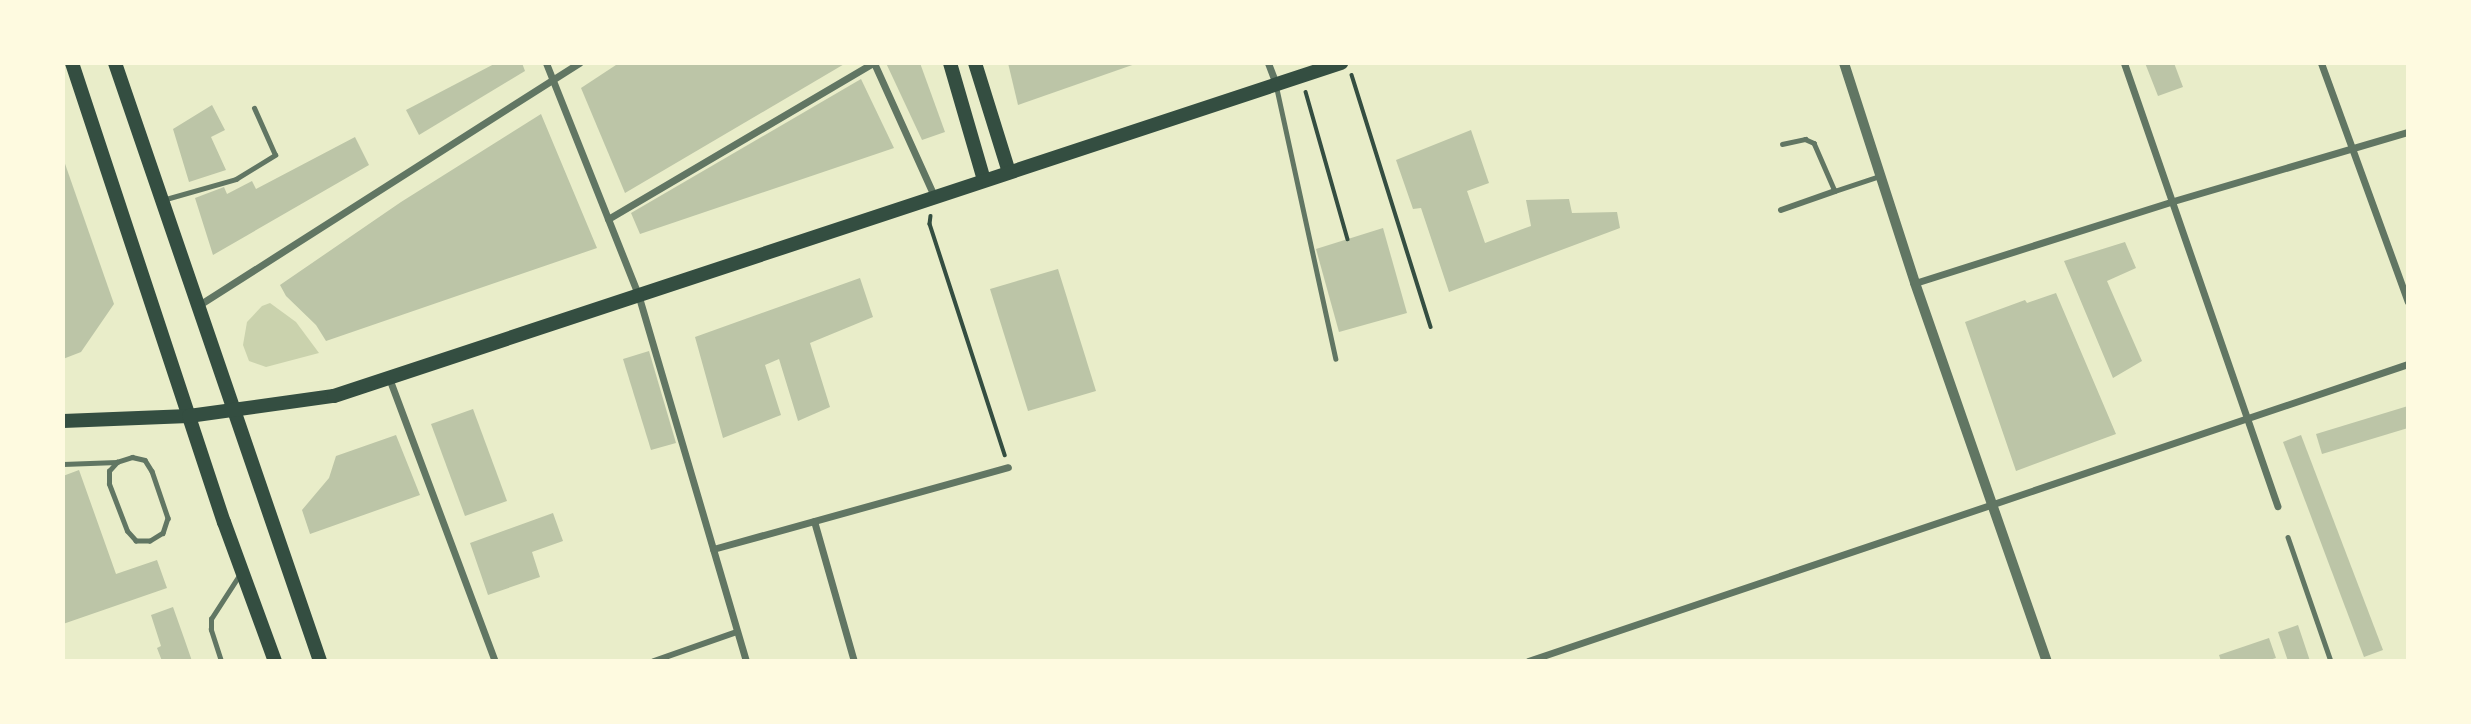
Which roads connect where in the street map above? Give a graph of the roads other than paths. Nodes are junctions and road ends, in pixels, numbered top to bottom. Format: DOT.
graph roads {
  1 [pos="72,63"];
  2 [pos="115,63"];
  3 [pos="546,63"];
  4 [pos="579,63"];
  5 [pos="873,63"];
  6 [pos="950,63"];
  7 [pos="975,63"];
  8 [pos="1268,63"];
  9 [pos="1341,63"];
  10 [pos="1844,63"];
  11 [pos="2124,63"];
  12 [pos="2321,63"];
  13 [pos="553,81"];
  14 [pos="1276,85"];
  15 [pos="254,108"];
  16 [pos="2408,132"];
  17 [pos="1782,144"];
  18 [pos="2353,149"];
  19 [pos="1009,172"];
  20 [pos="1880,176"];
  21 [pos="984,180"];
  22 [pos="1835,191"];
  23 [pos="934,196"];
  24 [pos="163,200"];
  25 [pos="2170,202"];
  26 [pos="1781,210"];
  27 [pos="608,219"];
  28 [pos="1915,283"];
  29 [pos="638,294"];
  30 [pos="2408,302"];
  31 [pos="199,305"];
  32 [pos="1336,359"];
  33 [pos="2408,364"];
  34 [pos="389,378"];
  35 [pos="234,411"];
  36 [pos="189,416"];
  37 [pos="2246,418"];
  38 [pos="63,421"];
  39 [pos="117,462"];
  40 [pos="63,464"];
  41 [pos="1008,467"];
  42 [pos="1995,505"];
  43 [pos="2277,506"];
  44 [pos="814,521"];
  45 [pos="2288,537"];
  46 [pos="713,549"];
  47 [pos="242,571"];
  48 [pos="737,632"];
  49 [pos="221,661"];
  50 [pos="275,661"];
  51 [pos="320,661"];
  52 [pos="495,661"];
  53 [pos="654,661"];
  54 [pos="746,661"];
  55 [pos="854,661"];
  56 [pos="1528,661"];
  57 [pos="2047,661"];
  58 [pos="2331,661"];
  1 -- 36 [label="main road"];
  2 -- 24 [label="main road"];
  3 -- 13 [label="street"];
  4 -- 13 [label="street"];
  5 -- 23 [label="street"];
  5 -- 27 [label="street"];
  6 -- 21 [label="main road"];
  7 -- 19 [label="main road"];
  8 -- 14 [label="street"];
  9 -- 14 [label="main road"];
  10 -- 20 [label="street"];
  11 -- 25 [label="street"];
  12 -- 18 [label="street"];
  13 -- 27 [label="street"];
  13 -- 31 [label="street"];
  14 -- 19 [label="main road"];
  14 -- 32 [label="lane"];
  15 -- 24 [label="lane"];
  16 -- 18 [label="street"];
  17 -- 22 [label="lane"];
  18 -- 25 [label="street"];
  18 -- 30 [label="street"];
  19 -- 21 [label="main road"];
  20 -- 22 [label="lane"];
  20 -- 28 [label="street"];
  21 -- 23 [label="main road"];
  22 -- 26 [label="street"];
  23 -- 29 [label="main road"];
  24 -- 31 [label="main road"];
  25 -- 28 [label="street"];
  25 -- 37 [label="street"];
  27 -- 29 [label="street"];
  28 -- 42 [label="street"];
  29 -- 34 [label="main road"];
  29 -- 46 [label="street"];
  31 -- 35 [label="main road"];
  33 -- 37 [label="street"];
  34 -- 35 [label="main road"];
  34 -- 52 [label="street"];
  35 -- 36 [label="main road"];
  35 -- 51 [label="main road"];
  36 -- 38 [label="main road"];
  36 -- 47 [label="main road"];
  37 -- 42 [label="street"];
  37 -- 43 [label="street"];
  39 -- 39 [label="lane"];
  39 -- 40 [label="lane"];
  41 -- 44 [label="street"];
  42 -- 56 [label="street"];
  42 -- 57 [label="street"];
  44 -- 46 [label="street"];
  44 -- 55 [label="street"];
  45 -- 58 [label="lane"];
  46 -- 48 [label="street"];
  47 -- 49 [label="lane"];
  47 -- 50 [label="main road"];
  48 -- 53 [label="street"];
  48 -- 54 [label="street"];
}
